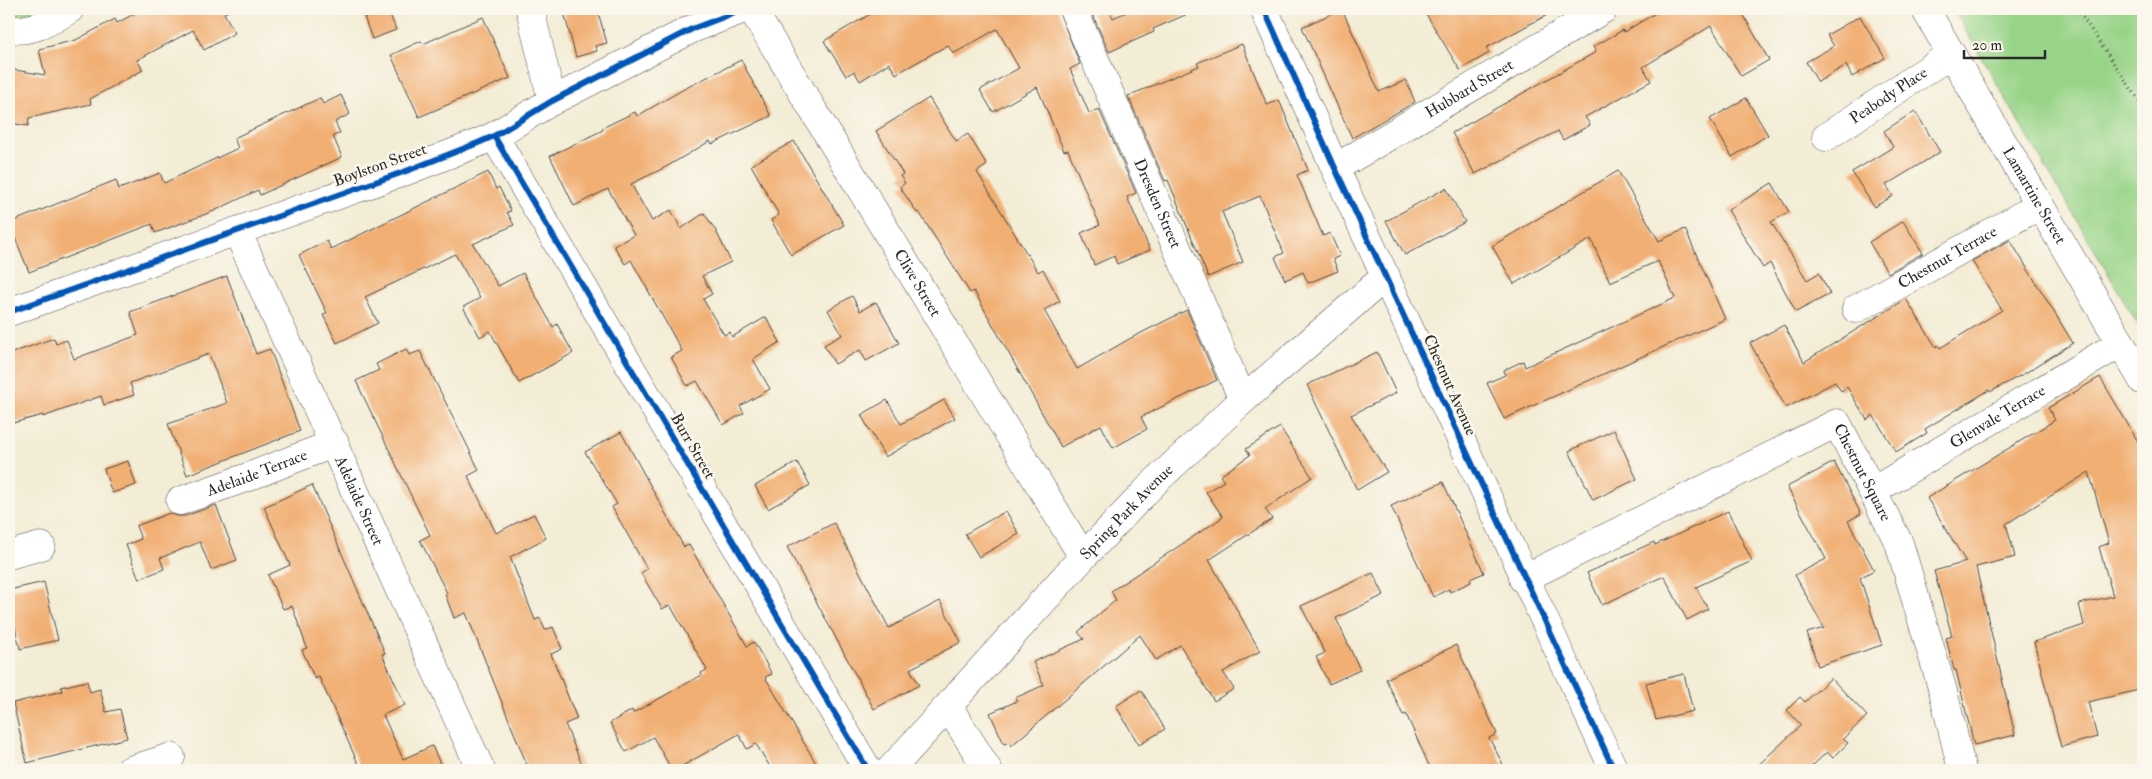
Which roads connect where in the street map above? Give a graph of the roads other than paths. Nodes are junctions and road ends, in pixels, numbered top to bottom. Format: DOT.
graph roads {
  1 [pos="70,9"];
  2 [pos="530,9"];
  3 [pos="744,9"];
  4 [pos="752,9"];
  5 [pos="1073,9"];
  6 [pos="1264,9"];
  7 [pos="1604,9"];
  8 [pos="1925,9"];
  9 [pos="9,29"];
  10 [pos="1951,54"];
  11 [pos="552,102"];
  12 [pos="494,136"];
  13 [pos="1826,137"];
  14 [pos="1335,168"];
  15 [pos="2040,205"];
  16 [pos="237,231"];
  17 [pos="1386,276"];
  18 [pos="1856,309"];
  19 [pos="9,312"];
  20 [pos="2121,343"];
  21 [pos="2143,381"];
  22 [pos="1243,400"];
  23 [pos="335,443"];
  24 [pos="1874,491"];
  25 [pos="180,501"];
  26 [pos="41,546"];
  27 [pos="9,555"];
  28 [pos="1083,557"];
  29 [pos="1523,579"];
  30 [pos="948,706"];
  31 [pos="171,756"];
  32 [pos="130,770"];
  33 [pos="481,770"];
  34 [pos="868,770"];
  35 [pos="890,770"];
  36 [pos="988,770"];
  37 [pos="1614,770"];
  38 [pos="1962,770"];
  1 -- 9 [label="street"];
  2 -- 11 [label="street"];
  3 -- 11 [label="street, Boylston Street"];
  4 -- 28 [label="street, Clive Street"];
  5 -- 22 [label="street, Dresden Street"];
  6 -- 14 [label="street, Chestnut Avenue"];
  7 -- 14 [label="street, Hubbard Street"];
  8 -- 10 [label="street, Lamartine Street"];
  10 -- 13 [label="street, Peabody Place"];
  10 -- 15 [label="street, Lamartine Street"];
  11 -- 12 [label="street, Boylston Street"];
  12 -- 16 [label="street, Boylston Street"];
  12 -- 34 [label="street, Burr Street"];
  14 -- 17 [label="street, Chestnut Avenue"];
  15 -- 18 [label="street, Chestnut Terrace"];
  15 -- 20 [label="street, Lamartine Street"];
  16 -- 19 [label="street, Boylston Street"];
  16 -- 23 [label="street, Adelaide Street"];
  17 -- 22 [label="street, Spring Park Avenue"];
  17 -- 29 [label="street, Chestnut Avenue"];
  20 -- 21 [label="street, Lamartine Street"];
  20 -- 24 [label="street, Glenvale Terrace"];
  22 -- 28 [label="street, Spring Park Avenue"];
  23 -- 25 [label="street, Adelaide Terrace"];
  23 -- 33 [label="street, Adelaide Street"];
  24 -- 29 [label="street, Chestnut Square"];
  24 -- 38 [label="street, Chestnut Square"];
  26 -- 27 [label="street"];
  28 -- 30 [label="street, Spring Park Avenue"];
  29 -- 37 [label="street, Chestnut Avenue"];
  30 -- 35 [label="street, Spring Park Avenue"];
  30 -- 36 [label="street"];
  31 -- 32 [label="street"];
}
